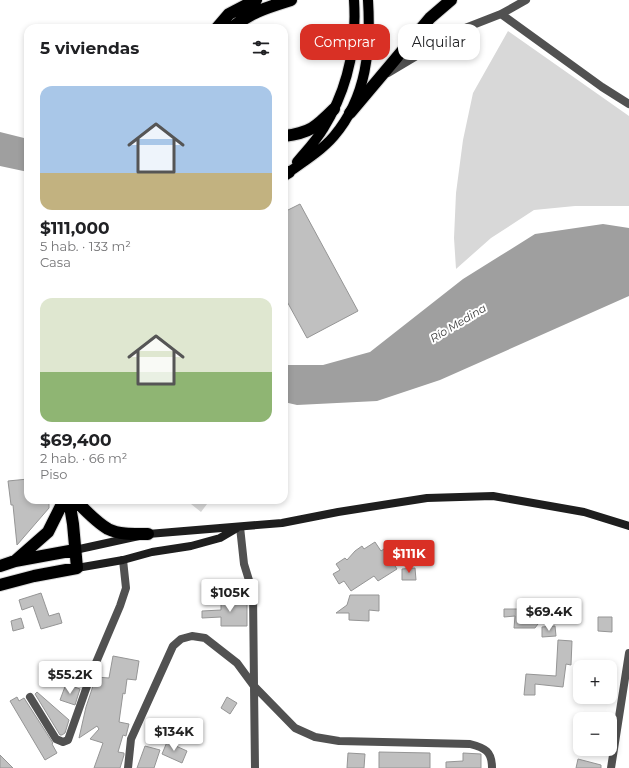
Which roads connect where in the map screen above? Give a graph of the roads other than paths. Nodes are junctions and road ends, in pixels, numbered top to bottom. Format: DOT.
graph roads {
  1 [pos="256,0"];
  2 [pos="292,0"];
  3 [pos="354,0"];
  4 [pos="368,0"];
  5 [pos="452,0"];
  6 [pos="526,0"];
  7 [pos="500,14"];
  8 [pos="220,24"];
  9 [pos="236,24"];
  10 [pos="380,78"];
  11 [pos="629,104"];
  12 [pos="334,109"];
  13 [pos="350,113"];
  14 [pos="288,136"];
  15 [pos="288,173"];
  16 [pos="288,173"];
  17 [pos="62,504"];
  18 [pos="70,504"];
  19 [pos="79,504"];
  20 [pos="240,526"];
  21 [pos="629,526"];
  22 [pos="148,534"];
  23 [pos="76,550"];
  24 [pos="123,560"];
  25 [pos="15,561"];
  26 [pos="0,566"];
  27 [pos="77,568"];
  28 [pos="0,585"];
  29 [pos="629,653"];
  30 [pos="254,686"];
  31 [pos="626,687"];
  32 [pos="30,697"];
  33 [pos="128,768"];
  34 [pos="255,768"];
  35 [pos="492,768"];
  36 [pos="611,768"];
  1 -- 8 [label="highway"];
  2 -- 9 [label="highway"];
  3 -- 12 [label="main road"];
  4 -- 13 [label="main road"];
  5 -- 10 [label="highway"];
  6 -- 7 [label="street"];
  7 -- 10 [label="street"];
  7 -- 11 [label="street"];
  10 -- 13 [label="highway"];
  12 -- 14 [label="highway"];
  12 -- 15 [label="main road"];
  13 -- 16 [label="main road"];
  17 -- 25 [label="highway"];
  18 -- 23 [label="highway"];
  19 -- 22 [label="highway"];
  20 -- 21 [label="main road"];
  20 -- 22 [label="main road"];
  20 -- 24 [label="main road"];
  20 -- 30 [label="street"];
  22 -- 23 [label="main road"];
  23 -- 25 [label="highway"];
  23 -- 27 [label="highway"];
  24 -- 27 [label="main road"];
  24 -- 32 [label="street"];
  25 -- 26 [label="highway"];
  27 -- 28 [label="highway"];
  29 -- 31 [label="street"];
  30 -- 33 [label="street"];
  30 -- 34 [label="street"];
  30 -- 35 [label="street"];
  31 -- 36 [label="street"];
}
